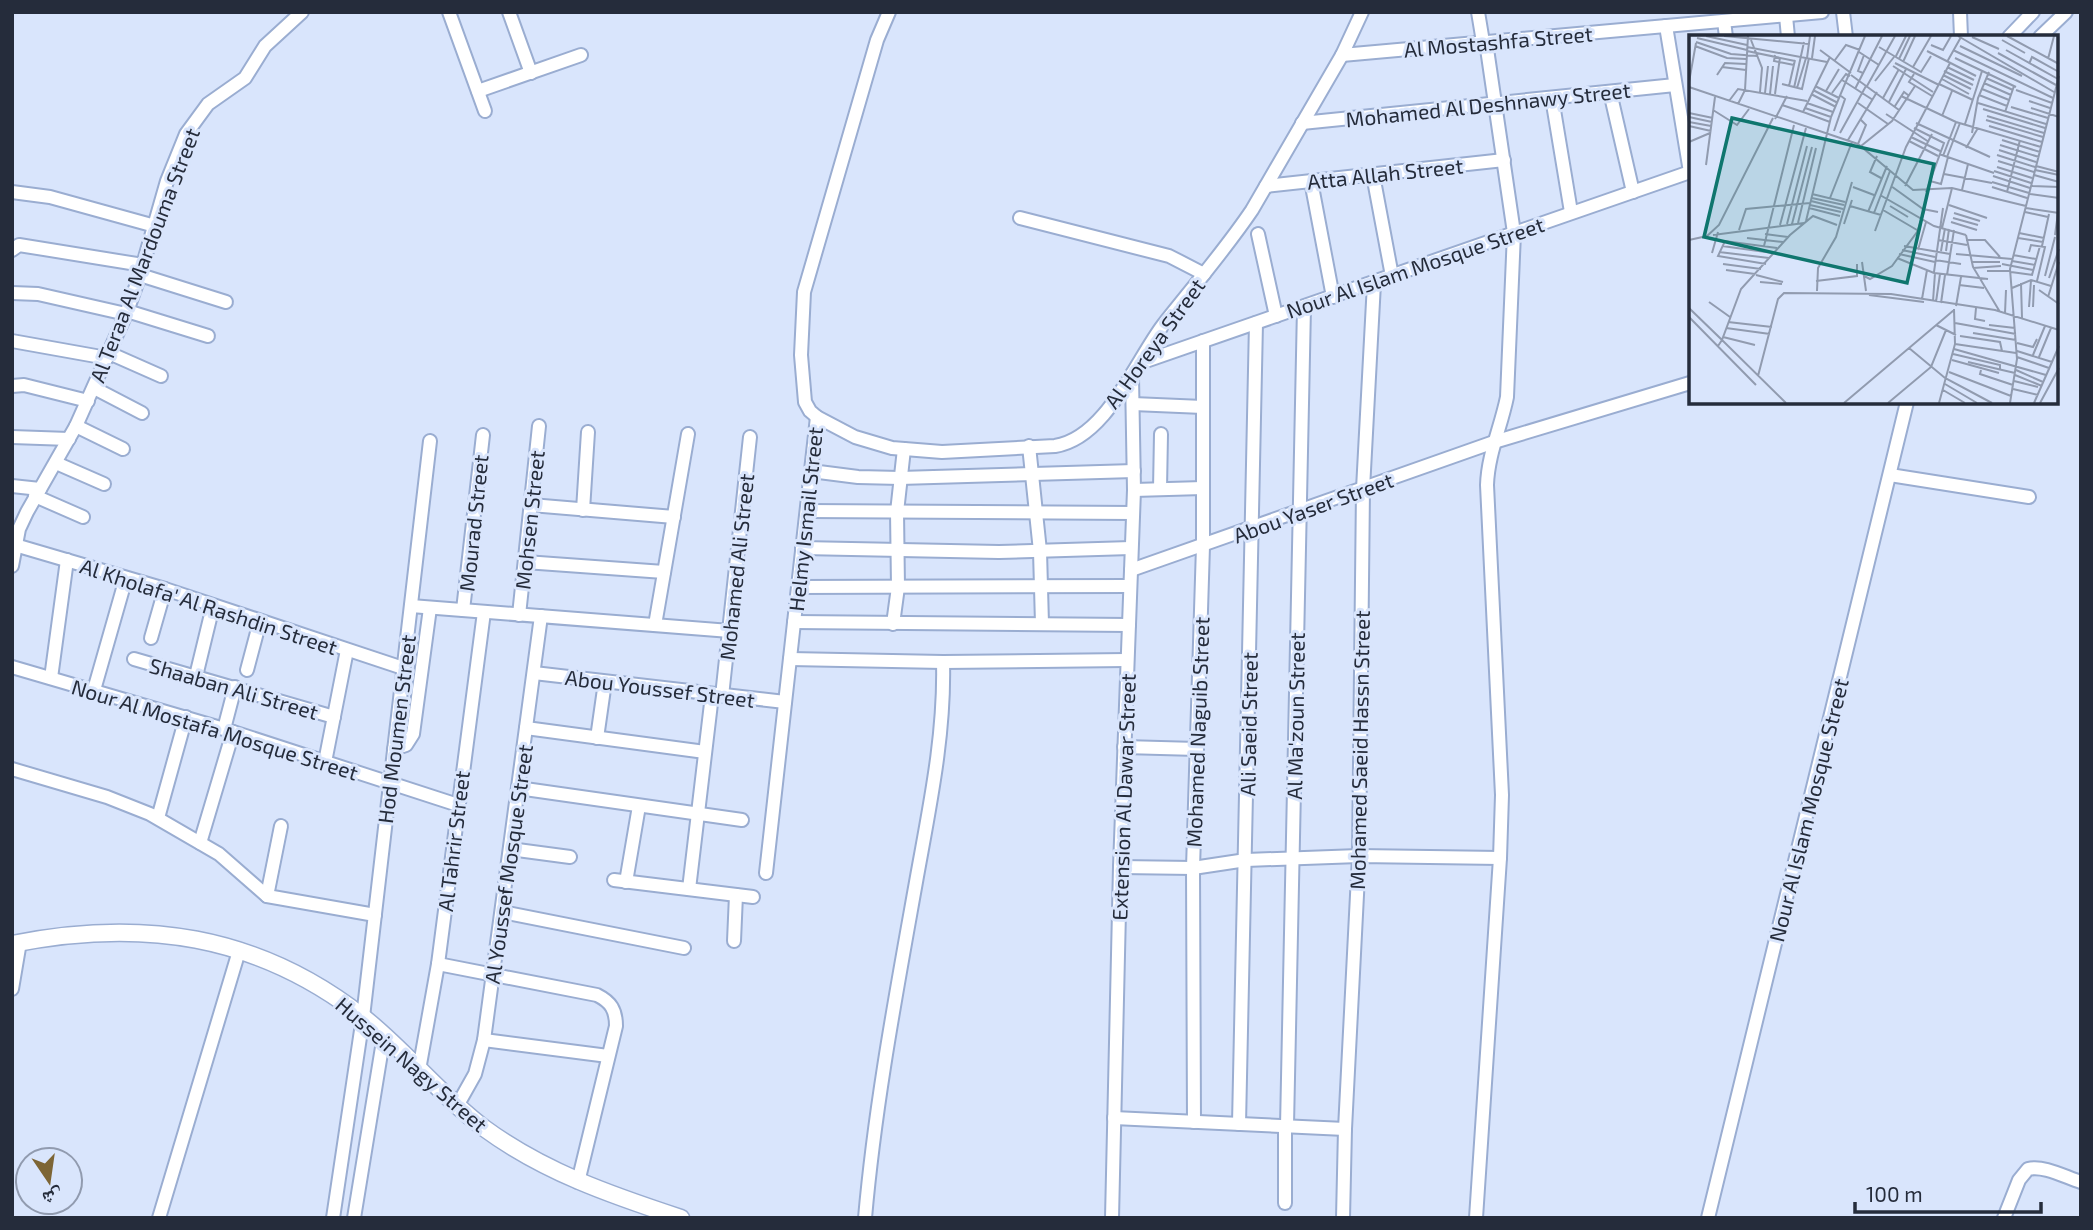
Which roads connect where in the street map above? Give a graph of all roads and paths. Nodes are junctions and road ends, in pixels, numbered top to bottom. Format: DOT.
graph roads {
  1 [pos="302,12"];
  2 [pos="449,12"];
  3 [pos="509,12"];
  4 [pos="889,12"];
  5 [pos="1362,12"];
  6 [pos="1478,12"];
  7 [pos="1822,12"];
  8 [pos="1843,12"];
  9 [pos="1960,12"];
  10 [pos="2033,12"];
  11 [pos="2066,12"];
  12 [pos="1786,16"];
  13 [pos="1697,18"];
  14 [pos="1724,21"];
  15 [pos="1666,26"];
  16 [pos="1726,35"];
  17 [pos="1788,35"];
  18 [pos="1846,35"];
  19 [pos="1961,35"];
  20 [pos="2011,35"];
  21 [pos="2042,35"];
  22 [pos="1485,42"];
  23 [pos="581,55"];
  24 [pos="1342,55"];
  25 [pos="531,73"];
  26 [pos="1675,85"];
  27 [pos="478,91"];
  28 [pos="1610,92"];
  29 [pos="1552,98"];
  30 [pos="1495,104"];
  31 [pos="485,111"];
  32 [pos="1302,123"];
  33 [pos="1504,160"];
  34 [pos="1689,166"];
  35 [pos="1689,172"];
  36 [pos="1373,175"];
  37 [pos="1311,181"];
  38 [pos="1266,186"];
  39 [pos="12,192"];
  40 [pos="1633,192"];
  41 [pos="1571,212"];
  42 [pos="1020,218"];
  43 [pos="155,226"];
  44 [pos="1514,233"];
  45 [pos="1258,234"];
  46 [pos="12,250"];
  47 [pos="142,270"];
  48 [pos="1204,275"];
  49 [pos="1392,276"];
  50 [pos="1374,283"];
  51 [pos="12,293"];
  52 [pos="1333,297"];
  53 [pos="226,302"];
  54 [pos="1304,307"];
  55 [pos="127,312"];
  56 [pos="1276,316"];
  57 [pos="1256,323"];
  58 [pos="208,336"];
  59 [pos="12,341"];
  60 [pos="1203,341"];
  61 [pos="108,356"];
  62 [pos="1140,363"];
  63 [pos="161,376"];
  64 [pos="1132,376"];
  65 [pos="1689,383"];
  66 [pos="12,386"];
  67 [pos="93,388"];
  68 [pos="88,401"];
  69 [pos="1133,404"];
  70 [pos="1907,404"];
  71 [pos="1203,407"];
  72 [pos="142,412"];
  73 [pos="817,417"];
  74 [pos="76,426"];
  75 [pos="539,426"];
  76 [pos="588,432"];
  77 [pos="688,433"];
  78 [pos="1161,434"];
  79 [pos="483,435"];
  80 [pos="12,437"];
  81 [pos="750,437"];
  82 [pos="69,439"];
  83 [pos="430,441"];
  84 [pos="1494,442"];
  85 [pos="1029,446"];
  86 [pos="123,449"];
  87 [pos="904,449"];
  88 [pos="56,463"];
  89 [pos="811,471"];
  90 [pos="1134,471"];
  91 [pos="1032,475"];
  92 [pos="1890,475"];
  93 [pos="900,478"];
  94 [pos="104,484"];
  95 [pos="12,486"];
  96 [pos="1203,488"];
  97 [pos="1160,489"];
  98 [pos="1363,489"];
  99 [pos="1134,490"];
  100 [pos="37,492"];
  101 [pos="2029,497"];
  102 [pos="531,505"];
  103 [pos="583,509"];
  104 [pos="807,511"];
  105 [pos="897,512"];
  106 [pos="1299,512"];
  107 [pos="1036,513"];
  108 [pos="1133,513"];
  109 [pos="83,517"];
  110 [pos="674,517"];
  111 [pos="1252,529"];
  112 [pos="15,545"];
  113 [pos="1203,546"];
  114 [pos="802,548"];
  115 [pos="1132,548"];
  116 [pos="899,550"];
  117 [pos="1040,551"];
  118 [pos="67,560"];
  119 [pos="525,562"];
  120 [pos="12,564"];
  121 [pos="1131,570"];
  122 [pos="664,572"];
  123 [pos="126,578"];
  124 [pos="1130,586"];
  125 [pos="798,587"];
  126 [pos="898,587"];
  127 [pos="1042,587"];
  128 [pos="165,589"];
  129 [pos="213,606"];
  130 [pos="411,606"];
  131 [pos="430,608"];
  132 [pos="463,610"];
  133 [pos="484,612"];
  134 [pos="519,615"];
  135 [pos="541,616"];
  136 [pos="260,621"];
  137 [pos="794,622"];
  138 [pos="893,624"];
  139 [pos="1042,624"];
  140 [pos="655,625"];
  141 [pos="1129,625"];
  142 [pos="730,631"];
  143 [pos="151,638"];
  144 [pos="347,650"];
  145 [pos="134,659"];
  146 [pos="790,659"];
  147 [pos="1127,660"];
  148 [pos="943,662"];
  149 [pos="12,667"];
  150 [pos="403,668"];
  151 [pos="247,670"];
  152 [pos="534,673"];
  153 [pos="196,676"];
  154 [pos="51,678"];
  155 [pos="605,682"];
  156 [pos="235,687"];
  157 [pos="94,690"];
  158 [pos="717,696"];
  159 [pos="785,702"];
  160 [pos="334,716"];
  161 [pos="186,717"];
  162 [pos="526,728"];
  163 [pos="228,731"];
  164 [pos="597,738"];
  165 [pos="1124,747"];
  166 [pos="394,749"];
  167 [pos="1197,749"];
  168 [pos="705,752"];
  169 [pos="325,762"];
  170 [pos="12,769"];
  171 [pos="390,783"];
  172 [pos="518,788"];
  173 [pos="458,805"];
  174 [pos="639,806"];
  175 [pos="698,814"];
  176 [pos="158,818"];
  177 [pos="742,820"];
  178 [pos="281,826"];
  179 [pos="200,843"];
  180 [pos="510,849"];
  181 [pos="1359,856"];
  182 [pos="570,857"];
  183 [pos="1293,858"];
  184 [pos="1500,858"];
  185 [pos="1246,860"];
  186 [pos="1120,867"];
  187 [pos="1193,868"];
  188 [pos="766,873"];
  189 [pos="689,890"];
  190 [pos="736,895"];
  191 [pos="267,897"];
  192 [pos="753,897"];
  193 [pos="502,912"];
  194 [pos="375,915"];
  195 [pos="734,941"];
  196 [pos="16,943"];
  197 [pos="684,948"];
  198 [pos="239,951"];
  199 [pos="438,964"];
  200 [pos="493,975"];
  201 [pos="12,989"];
  202 [pos="363,1017"];
  203 [pos="384,1035"];
  204 [pos="484,1040"];
  205 [pos="608,1056"];
  206 [pos="419,1070"];
  207 [pos="457,1106"];
  208 [pos="1114,1118"];
  209 [pos="1194,1122"];
  210 [pos="1239,1124"];
  211 [pos="1286,1126"];
  212 [pos="1345,1129"];
  213 [pos="578,1182"];
  214 [pos="2081,1182"];
  215 [pos="1285,1203"];
  216 [pos="159,1218"];
  217 [pos="333,1218"];
  218 [pos="354,1218"];
  219 [pos="681,1218"];
  220 [pos="865,1218"];
  221 [pos="1112,1218"];
  222 [pos="1343,1218"];
  223 [pos="1476,1218"];
  224 [pos="1708,1218"];
  225 [pos="2004,1218"];
  1 -- 43 [label="street, Al Teraa Al Mardouma Street"];
  2 -- 27 [label="street"];
  3 -- 25 [label="street"];
  4 -- 73 [label="street, Helmy Ismail Street"];
  5 -- 24 [label="street, Al Horeya Street"];
  6 -- 22 [label="street"];
  7 -- 12 [label="street, Al Mostashfa Street"];
  8 -- 18 [label="street"];
  9 -- 19 [label="street"];
  10 -- 20 [label="street"];
  11 -- 21 [label="street"];
  12 -- 14 [label="street, Al Mostashfa Street"];
  12 -- 17 [label="street"];
  13 -- 14 [label="street, Al Mostashfa Street"];
  13 -- 15 [label="street, Al Mostashfa Street"];
  14 -- 16 [label="street"];
  15 -- 22 [label="street, Al Mostashfa Street"];
  15 -- 26 [label="street"];
  22 -- 24 [label="street, Al Mostashfa Street"];
  22 -- 30 [label="street"];
  23 -- 25 [label="street"];
  24 -- 32 [label="street, Al Horeya Street"];
  25 -- 27 [label="street"];
  26 -- 28 [label="street, Mohamed Al Deshnawy Street"];
  26 -- 34 [label="street"];
  27 -- 31 [label="street"];
  28 -- 29 [label="street, Mohamed Al Deshnawy Street"];
  28 -- 40 [label="street"];
  29 -- 30 [label="street, Mohamed Al Deshnawy Street"];
  29 -- 41 [label="street"];
  30 -- 32 [label="street, Mohamed Al Deshnawy Street"];
  30 -- 33 [label="street"];
  32 -- 38 [label="street, Al Horeya Street"];
  33 -- 36 [label="street, Atta Allah Street"];
  33 -- 44 [label="street"];
  35 -- 40 [label="street, Nour Al Islam Mosque Street"];
  36 -- 37 [label="street, Atta Allah Street"];
  36 -- 49 [label="street"];
  37 -- 38 [label="street, Atta Allah Street"];
  37 -- 52 [label="street"];
  38 -- 48 [label="street, Al Horeya Street"];
  39 -- 43 [label="street"];
  40 -- 41 [label="street, Nour Al Islam Mosque Street"];
  41 -- 44 [label="street, Nour Al Islam Mosque Street"];
  42 -- 48 [label="street"];
  43 -- 47 [label="street, Al Teraa Al Mardouma Street"];
  44 -- 49 [label="street, Nour Al Islam Mosque Street"];
  44 -- 84 [label="street"];
  45 -- 56 [label="street"];
  46 -- 47 [label="street"];
  47 -- 53 [label="street"];
  47 -- 55 [label="street, Al Teraa Al Mardouma Street"];
  48 -- 62 [label="street, Al Horeya Street"];
  49 -- 50 [label="street, Nour Al Islam Mosque Street"];
  50 -- 52 [label="street, Nour Al Islam Mosque Street"];
  50 -- 98 [label="street, Mohamed Saeid Hassn Street"];
  51 -- 55 [label="street"];
  52 -- 54 [label="street, Nour Al Islam Mosque Street"];
  54 -- 56 [label="street, Nour Al Islam Mosque Street"];
  54 -- 106 [label="street, Al Ma'zoun Street"];
  55 -- 58 [label="street"];
  55 -- 61 [label="street, Al Teraa Al Mardouma Street"];
  56 -- 57 [label="street, Nour Al Islam Mosque Street"];
  57 -- 60 [label="street, Nour Al Islam Mosque Street"];
  57 -- 111 [label="street, Ali Saeid Street"];
  59 -- 61 [label="street"];
  60 -- 62 [label="street, Nour Al Islam Mosque Street"];
  60 -- 71 [label="street, Mohamed Naguib Street"];
  61 -- 63 [label="street"];
  61 -- 67 [label="street, Al Teraa Al Mardouma Street"];
  62 -- 64 [label="street, Al Horeya Street"];
  64 -- 69 [label="street, Extension Al Dawar Street"];
  64 -- 85 [label="street, Al Horeya Street"];
  65 -- 84 [label="street, Abou Yaser Street"];
  66 -- 68 [label="street"];
  67 -- 68 [label="street, Al Teraa Al Mardouma Street"];
  67 -- 72 [label="street"];
  68 -- 74 [label="street, Al Teraa Al Mardouma Street"];
  69 -- 71 [label="street"];
  69 -- 90 [label="street, Extension Al Dawar Street"];
  70 -- 92 [label="street, Nour Al Islam Mosque Street"];
  71 -- 96 [label="street, Mohamed Naguib Street"];
  73 -- 87 [label="street, Al Horeya Street"];
  73 -- 89 [label="street, Helmy Ismail Street"];
  74 -- 82 [label="street, Al Teraa Al Mardouma Street"];
  74 -- 86 [label="street"];
  75 -- 102 [label="street, Mohsen Street"];
  76 -- 103 [label="street"];
  77 -- 110 [label="street"];
  78 -- 97 [label="street"];
  79 -- 132 [label="street, Mourad Street"];
  80 -- 82 [label="street"];
  81 -- 142 [label="street, Mohamed Ali Street"];
  82 -- 88 [label="street, Al Teraa Al Mardouma Street"];
  83 -- 130 [label="street, Hod Moumen Street"];
  84 -- 98 [label="street, Abou Yaser Street"];
  84 -- 184 [label="street"];
  85 -- 87 [label="street, Al Horeya Street"];
  85 -- 91 [label="street"];
  87 -- 93 [label="street"];
  88 -- 94 [label="street"];
  88 -- 100 [label="street, Al Teraa Al Mardouma Street"];
  89 -- 93 [label="street"];
  89 -- 104 [label="street, Helmy Ismail Street"];
  90 -- 91 [label="street"];
  90 -- 99 [label="street, Extension Al Dawar Street"];
  91 -- 93 [label="street"];
  91 -- 107 [label="street"];
  92 -- 101 [label="street"];
  92 -- 224 [label="street, Nour Al Islam Mosque Street"];
  93 -- 105 [label="street"];
  95 -- 100 [label="street"];
  96 -- 97 [label="street"];
  96 -- 113 [label="street, Mohamed Naguib Street"];
  97 -- 99 [label="street"];
  98 -- 106 [label="street, Abou Yaser Street"];
  98 -- 181 [label="street, Mohamed Saeid Hassn Street"];
  99 -- 108 [label="street, Extension Al Dawar Street"];
  100 -- 109 [label="street"];
  100 -- 112 [label="street, Al Teraa Al Mardouma Street"];
  102 -- 103 [label="street"];
  102 -- 119 [label="street, Mohsen Street"];
  103 -- 110 [label="street"];
  104 -- 105 [label="street"];
  104 -- 114 [label="street, Helmy Ismail Street"];
  105 -- 107 [label="street"];
  105 -- 116 [label="street"];
  106 -- 111 [label="street, Abou Yaser Street"];
  106 -- 183 [label="street, Al Ma'zoun Street"];
  107 -- 108 [label="street"];
  107 -- 117 [label="street"];
  108 -- 115 [label="street, Extension Al Dawar Street"];
  110 -- 122 [label="street"];
  111 -- 113 [label="street, Abou Yaser Street"];
  111 -- 185 [label="street, Ali Saeid Street"];
  112 -- 118 [label="street, Al Kholafa' Al Rashdin Street"];
  112 -- 120 [label="street, Al Teraa Al Mardouma Street"];
  113 -- 121 [label="street, Abou Yaser Street"];
  113 -- 167 [label="street, Mohamed Naguib Street"];
  114 -- 116 [label="street"];
  114 -- 125 [label="street, Helmy Ismail Street"];
  115 -- 117 [label="street"];
  115 -- 121 [label="street, Extension Al Dawar Street"];
  116 -- 117 [label="street"];
  116 -- 126 [label="street"];
  117 -- 127 [label="street"];
  118 -- 123 [label="street, Al Kholafa' Al Rashdin Street"];
  118 -- 154 [label="street"];
  119 -- 122 [label="street"];
  119 -- 134 [label="street, Mohsen Street"];
  121 -- 124 [label="street, Extension Al Dawar Street"];
  122 -- 140 [label="street"];
  123 -- 128 [label="street, Al Kholafa' Al Rashdin Street"];
  123 -- 157 [label="street"];
  124 -- 127 [label="street"];
  124 -- 141 [label="street, Extension Al Dawar Street"];
  125 -- 126 [label="street"];
  125 -- 137 [label="street, Helmy Ismail Street"];
  126 -- 127 [label="street"];
  126 -- 138 [label="street"];
  127 -- 139 [label="street"];
  128 -- 129 [label="street, Al Kholafa' Al Rashdin Street"];
  128 -- 143 [label="street"];
  129 -- 136 [label="street, Al Kholafa' Al Rashdin Street"];
  129 -- 153 [label="street"];
  130 -- 131 [label="street"];
  130 -- 150 [label="street, Hod Moumen Street"];
  131 -- 132 [label="street"];
  131 -- 166 [label="street"];
  132 -- 133 [label="street"];
  133 -- 134 [label="street"];
  133 -- 173 [label="street, Al Tahrir Street"];
  134 -- 135 [label="street"];
  135 -- 140 [label="street"];
  135 -- 152 [label="street, Al Youssef Mosque Street"];
  136 -- 144 [label="street, Al Kholafa' Al Rashdin Street"];
  136 -- 151 [label="street"];
  137 -- 138 [label="street"];
  137 -- 146 [label="street, Helmy Ismail Street"];
  138 -- 139 [label="street"];
  139 -- 141 [label="street"];
  140 -- 142 [label="street"];
  141 -- 147 [label="street, Extension Al Dawar Street"];
  142 -- 158 [label="street, Mohamed Ali Street"];
  144 -- 150 [label="street, Al Kholafa' Al Rashdin Street"];
  144 -- 160 [label="street"];
  145 -- 153 [label="street, Shaaban Ali Street"];
  146 -- 148 [label="street"];
  146 -- 159 [label="street, Helmy Ismail Street"];
  147 -- 148 [label="street"];
  147 -- 165 [label="street, Extension Al Dawar Street"];
  148 -- 220 [label="street"];
  149 -- 154 [label="street, Nour Al Mostafa Mosque Street"];
  150 -- 166 [label="street, Hod Moumen Street"];
  152 -- 155 [label="street, Abou Youssef Street"];
  152 -- 162 [label="street, Al Youssef Mosque Street"];
  153 -- 156 [label="street, Shaaban Ali Street"];
  154 -- 157 [label="street, Nour Al Mostafa Mosque Street"];
  155 -- 158 [label="street, Abou Youssef Street"];
  155 -- 164 [label="street"];
  156 -- 160 [label="street, Shaaban Ali Street"];
  156 -- 163 [label="street"];
  157 -- 161 [label="street, Nour Al Mostafa Mosque Street"];
  158 -- 159 [label="street, Abou Youssef Street"];
  158 -- 168 [label="street, Mohamed Ali Street"];
  159 -- 188 [label="street, Helmy Ismail Street"];
  160 -- 169 [label="street"];
  161 -- 163 [label="street, Nour Al Mostafa Mosque Street"];
  161 -- 176 [label="street"];
  162 -- 164 [label="street"];
  162 -- 172 [label="street, Al Youssef Mosque Street"];
  163 -- 169 [label="street, Nour Al Mostafa Mosque Street"];
  163 -- 179 [label="street"];
  164 -- 168 [label="street"];
  165 -- 167 [label="street"];
  165 -- 186 [label="street, Extension Al Dawar Street"];
  166 -- 171 [label="street, Hod Moumen Street"];
  167 -- 187 [label="street, Mohamed Naguib Street"];
  168 -- 175 [label="street, Mohamed Ali Street"];
  169 -- 171 [label="street, Nour Al Mostafa Mosque Street"];
  170 -- 176 [label="street"];
  171 -- 173 [label="street, Nour Al Mostafa Mosque Street"];
  171 -- 194 [label="street, Hod Moumen Street"];
  172 -- 174 [label="street"];
  172 -- 180 [label="street, Al Youssef Mosque Street"];
  173 -- 199 [label="street, Al Tahrir Street"];
  174 -- 175 [label="street"];
  174 -- 189 [label="street"];
  175 -- 177 [label="street"];
  175 -- 189 [label="street, Mohamed Ali Street"];
  176 -- 179 [label="street"];
  178 -- 191 [label="street"];
  179 -- 191 [label="street"];
  180 -- 182 [label="street"];
  180 -- 193 [label="street, Al Youssef Mosque Street"];
  181 -- 183 [label="street"];
  181 -- 184 [label="street"];
  181 -- 212 [label="street, Mohamed Saeid Hassn Street"];
  183 -- 185 [label="street"];
  183 -- 211 [label="street, Al Ma'zoun Street"];
  184 -- 223 [label="street"];
  185 -- 187 [label="street"];
  185 -- 210 [label="street, Ali Saeid Street"];
  186 -- 187 [label="street"];
  186 -- 208 [label="street, Extension Al Dawar Street"];
  187 -- 209 [label="street, Mohamed Naguib Street"];
  189 -- 190 [label="street"];
  190 -- 192 [label="street"];
  190 -- 195 [label="street"];
  191 -- 194 [label="street"];
  193 -- 197 [label="street"];
  193 -- 200 [label="street, Al Youssef Mosque Street"];
  194 -- 202 [label="street, Hod Moumen Street"];
  196 -- 198 [label="street, Hussein Nagy Street"];
  196 -- 201 [label="street"];
  198 -- 202 [label="street, Hussein Nagy Street"];
  198 -- 216 [label="street"];
  199 -- 200 [label="street"];
  199 -- 206 [label="street, Al Tahrir Street"];
  200 -- 204 [label="street, Al Youssef Mosque Street"];
  200 -- 205 [label="street"];
  202 -- 203 [label="street, Hussein Nagy Street"];
  202 -- 217 [label="street, Hod Moumen Street"];
  203 -- 206 [label="street, Hussein Nagy Street"];
  203 -- 218 [label="street"];
  204 -- 205 [label="street"];
  204 -- 207 [label="street, Al Youssef Mosque Street"];
  205 -- 213 [label="street"];
  206 -- 207 [label="street, Hussein Nagy Street"];
  207 -- 213 [label="street, Hussein Nagy Street"];
  208 -- 209 [label="street"];
  208 -- 221 [label="street, Extension Al Dawar Street"];
  209 -- 210 [label="street"];
  210 -- 211 [label="street"];
  211 -- 212 [label="street"];
  211 -- 215 [label="street, Al Ma'zoun Street"];
  212 -- 222 [label="street, Mohamed Saeid Hassn Street"];
  213 -- 219 [label="street, Hussein Nagy Street"];
  214 -- 225 [label="street"];
}
